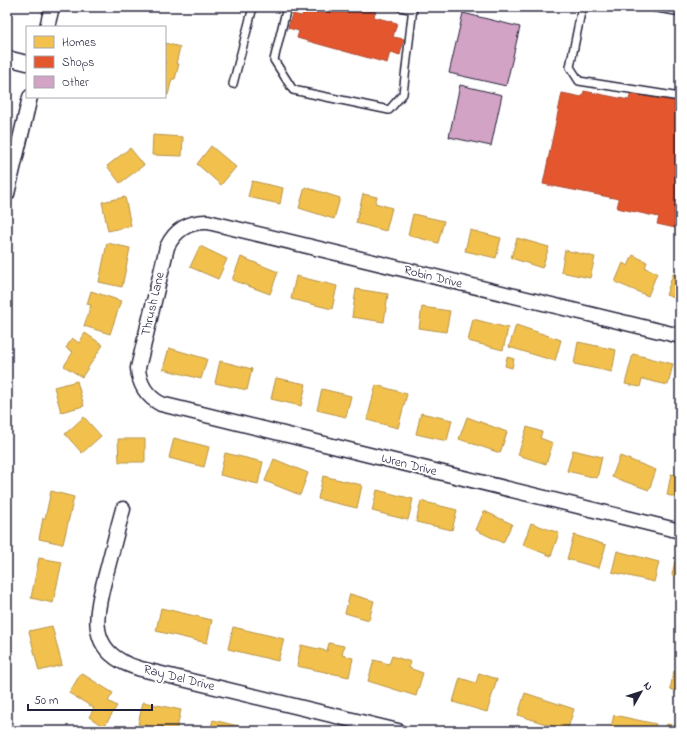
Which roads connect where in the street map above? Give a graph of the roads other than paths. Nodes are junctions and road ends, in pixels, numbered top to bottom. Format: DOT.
graph roads {
  1 [pos="52,7"];
  2 [pos="252,7"];
  3 [pos="289,7"];
  4 [pos="401,7"];
  5 [pos="582,7"];
  6 [pos="650,7"];
  7 [pos="413,8"];
  8 [pos="678,10"];
  9 [pos="47,26"];
  10 [pos="7,58"];
  11 [pos="26,63"];
  12 [pos="233,84"];
  13 [pos="680,97"];
  14 [pos="30,98"];
  15 [pos="7,194"];
  16 [pos="186,226"];
  17 [pos="680,336"];
  18 [pos="144,389"];
  19 [pos="123,509"];
  20 [pos="680,531"];
  21 [pos="398,731"];
  1 -- 9 [label="street"];
  2 -- 12 [label="lane"];
  3 -- 7 [label="lane"];
  4 -- 7 [label="lane"];
  5 -- 13 [label="lane"];
  6 -- 8 [label="lane"];
  10 -- 11 [label="street"];
  14 -- 15 [label="street"];
  16 -- 17 [label="street, Robin Drive"];
  16 -- 18 [label="street, Thrush Lane"];
  18 -- 20 [label="street, Wren Drive"];
  19 -- 21 [label="street, Ray Del Drive"];
}
